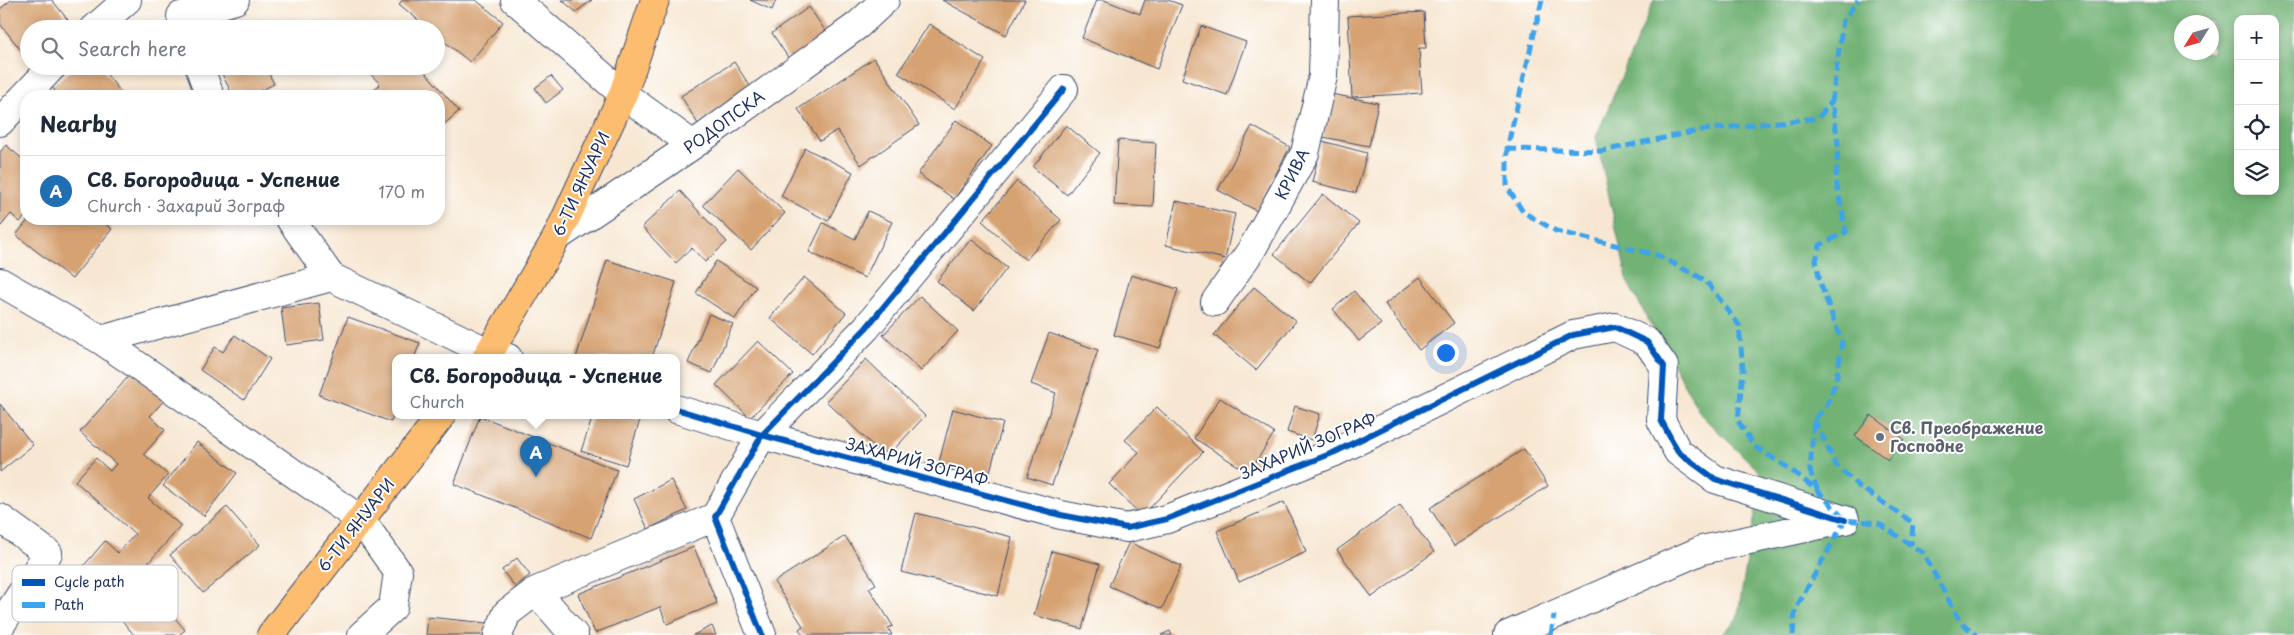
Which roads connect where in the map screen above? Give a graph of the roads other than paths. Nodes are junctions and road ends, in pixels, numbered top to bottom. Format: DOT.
graph roads {
  1 [pos="127,0"];
  2 [pos="235,0"];
  3 [pos="515,0"];
  4 [pos="655,0"];
  5 [pos="885,0"];
  6 [pos="1325,0"];
  7 [pos="181,15"];
  8 [pos="104,20"];
  9 [pos="44,75"];
  10 [pos="202,75"];
  11 [pos="1064,89"];
  12 [pos="30,90"];
  13 [pos="208,90"];
  14 [pos="623,94"];
  15 [pos="20,101"];
  16 [pos="0,122"];
  17 [pos="693,145"];
  18 [pos="294,225"];
  19 [pos="557,237"];
  20 [pos="331,277"];
  21 [pos="0,282"];
  22 [pos="1215,302"];
  23 [pos="101,340"];
  24 [pos="491,354"];
  25 [pos="496,354"];
  26 [pos="680,410"];
  27 [pos="440,419"];
  28 [pos="762,435"];
  29 [pos="0,518"];
  30 [pos="715,518"];
  31 [pos="361,520"];
  32 [pos="40,565"];
  33 [pos="536,591"];
  34 [pos="12,608"];
  35 [pos="0,626"];
  36 [pos="271,635"];
  37 [pos="362,635"];
  38 [pos="498,635"];
  39 [pos="574,635"];
  40 [pos="762,635"];
  41 [pos="1508,635"];
  1 -- 8 [label="street"];
  2 -- 7 [label="street"];
  3 -- 14 [label="street"];
  4 -- 14 [label="main road, 6-ТИ ЯНУАРИ"];
  5 -- 17 [label="street, РОДОПСКА"];
  6 -- 22 [label="street, КРИВА"];
  9 -- 12 [label="street"];
  10 -- 13 [label="street"];
  11 -- 28 [label="street"];
  14 -- 17 [label="street"];
  14 -- 19 [label="main road, 6-ТИ ЯНУАРИ"];
  15 -- 16 [label="street"];
  17 -- 19 [label="street, РОДОПСКА"];
  18 -- 20 [label="street"];
  19 -- 25 [label="main road, 6-ТИ ЯНУАРИ"];
  20 -- 23 [label="street"];
  20 -- 24 [label="street"];
  21 -- 23 [label="street"];
  23 -- 31 [label="street"];
  26 -- 28 [label="street, ЗАХАРИЙ ЗОГРАФ"];
  27 -- 31 [label="main road, 6-ТИ ЯНУАРИ"];
  28 -- 30 [label="street"];
  28 -- 41 [label="street, ЗАХАРИЙ ЗОГРАФ"];
  29 -- 32 [label="street"];
  30 -- 33 [label="street"];
  30 -- 40 [label="street"];
  31 -- 36 [label="main road, 6-ТИ ЯНУАРИ"];
  31 -- 37 [label="street"];
  33 -- 38 [label="street"];
  33 -- 39 [label="street"];
  34 -- 35 [label="street"];
}
